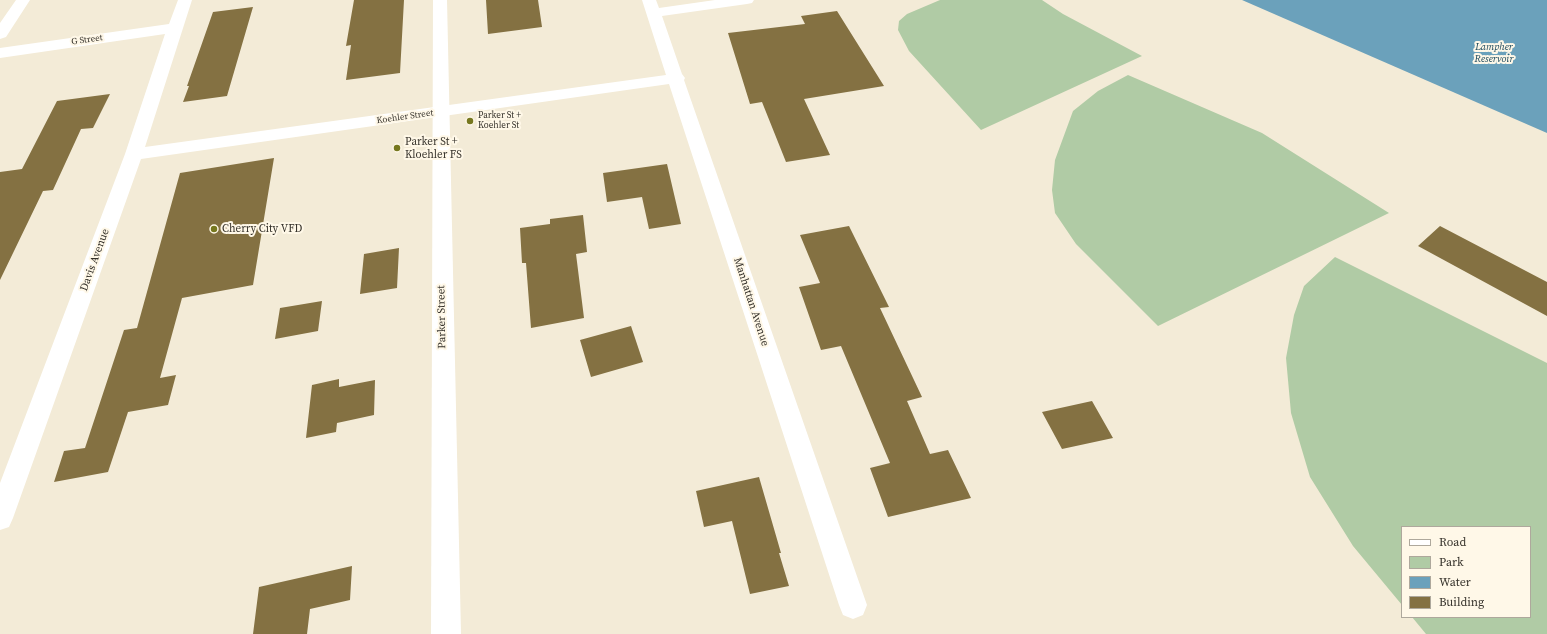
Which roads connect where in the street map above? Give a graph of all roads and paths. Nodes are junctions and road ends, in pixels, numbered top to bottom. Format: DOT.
graph roads {
  1 [pos="23,0"];
  2 [pos="185,0"];
  3 [pos="440,0"];
  4 [pos="747,0"];
  5 [pos="652,6"];
  6 [pos="175,28"];
  7 [pos="0,34"];
  8 [pos="0,53"];
  9 [pos="677,78"];
  10 [pos="441,112"];
  11 [pos="134,154"];
  12 [pos="0,518"];
  13 [pos="853,605"];
  14 [pos="446,634"];
  1 -- 7 [label="street"];
  2 -- 6 [label="street, Davis Avenue"];
  3 -- 10 [label="street, Parker Street"];
  4 -- 5 [label="street"];
  5 -- 9 [label="street, Manhattan Avenue"];
  6 -- 8 [label="street, G Street"];
  6 -- 11 [label="street, Davis Avenue"];
  9 -- 10 [label="street, Koehler Street"];
  9 -- 13 [label="street, Manhattan Avenue"];
  10 -- 11 [label="street, Koehler Street"];
  10 -- 14 [label="street, Parker Street"];
  11 -- 12 [label="street, Davis Avenue"];
}
